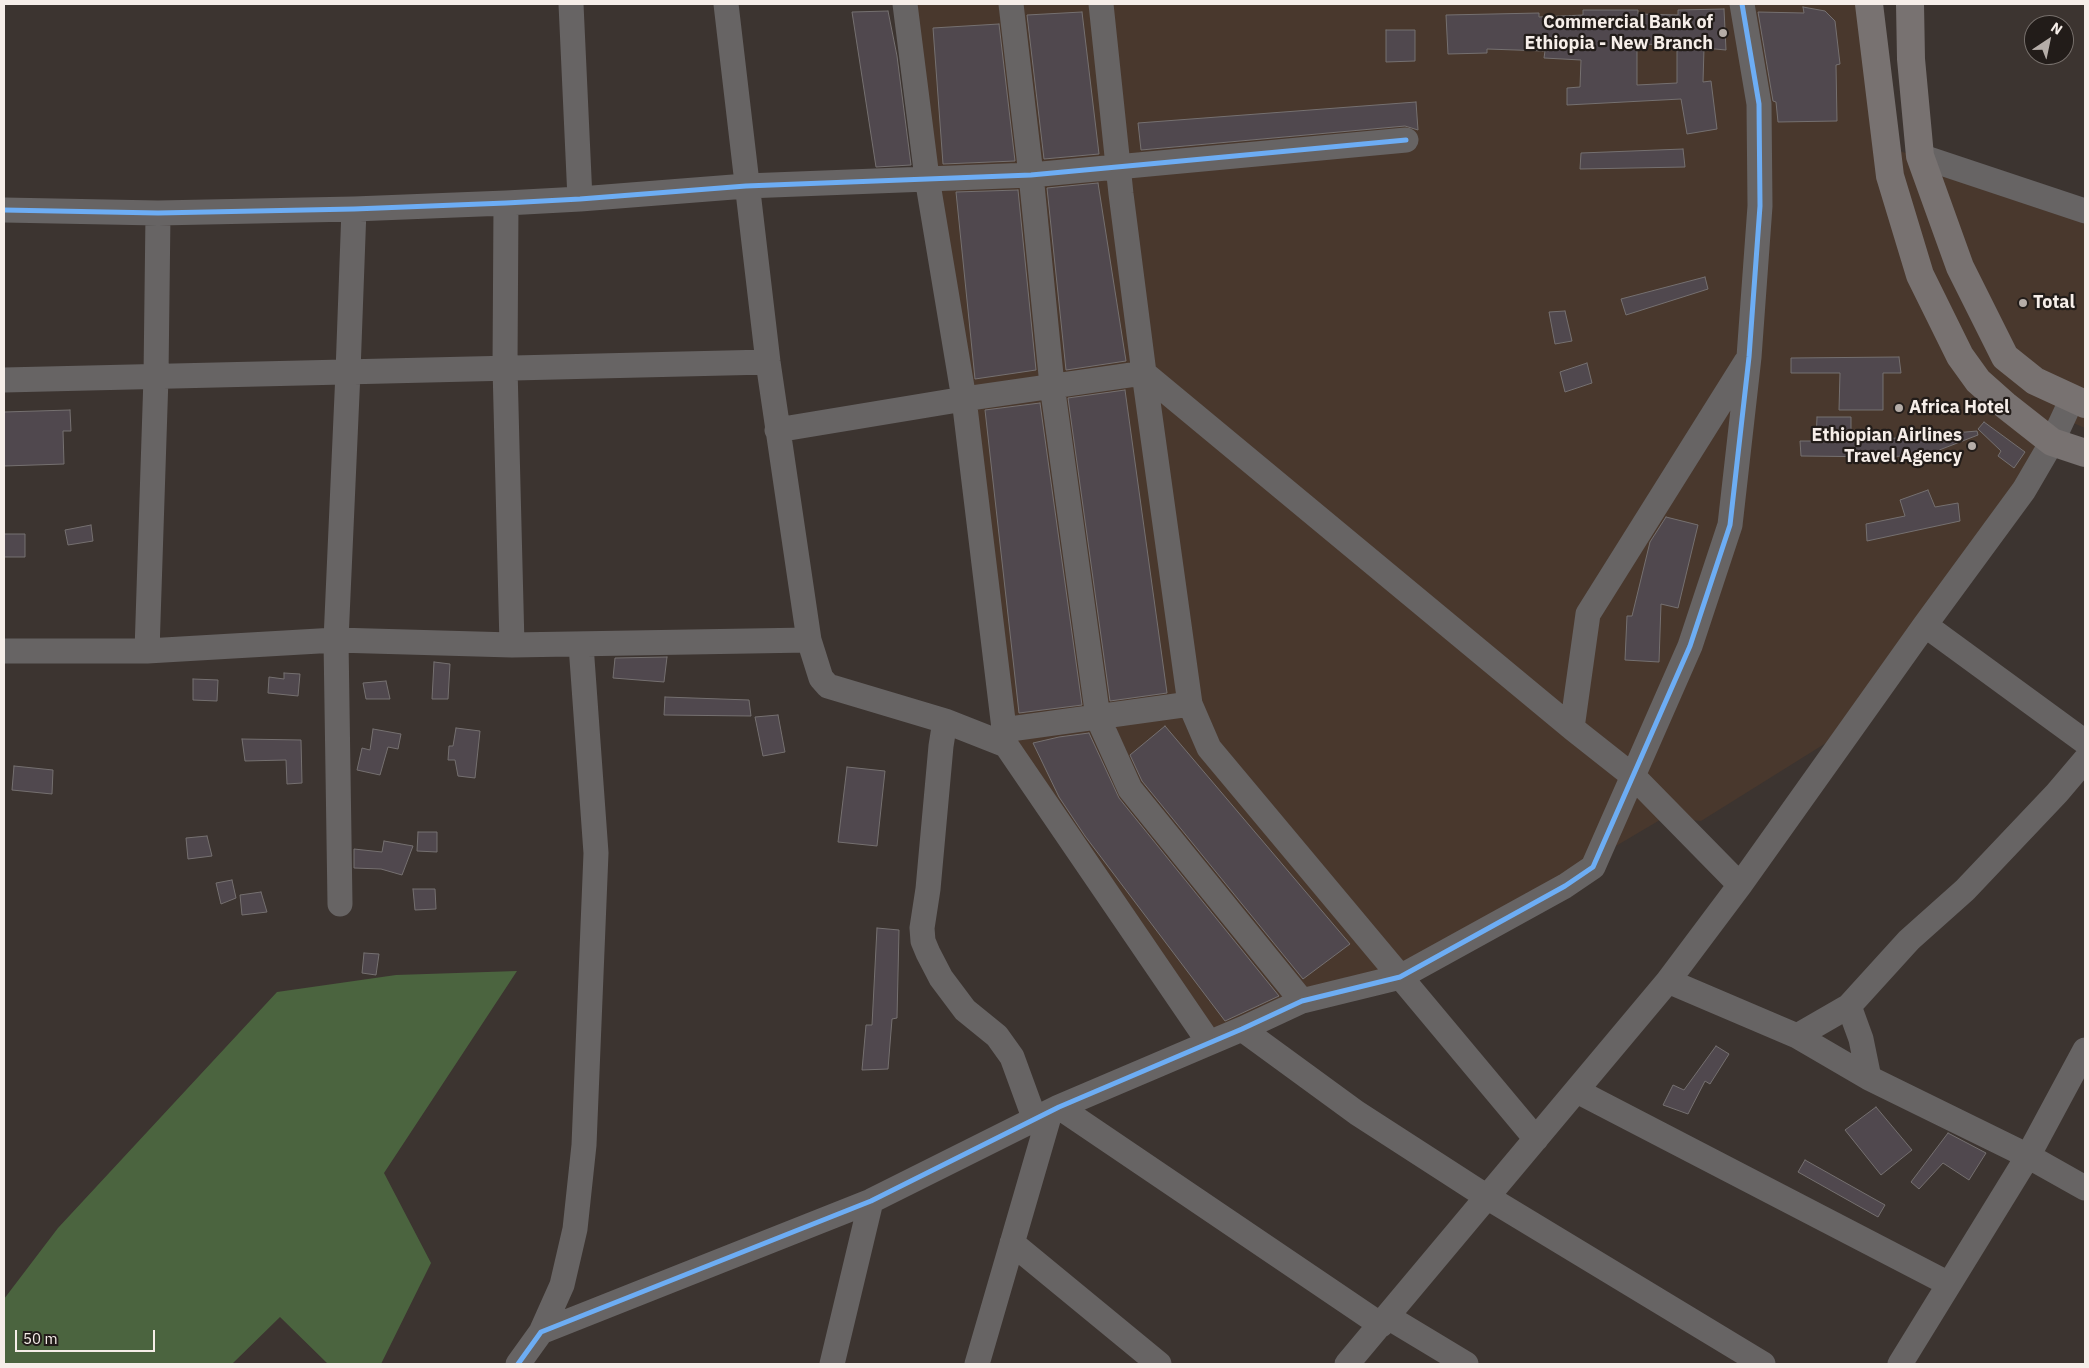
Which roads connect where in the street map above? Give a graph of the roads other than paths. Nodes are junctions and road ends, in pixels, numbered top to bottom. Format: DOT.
graph roads {
  1 [pos="571,4"];
  2 [pos="726,4"];
  3 [pos="905,4"];
  4 [pos="1010,4"];
  5 [pos="1101,4"];
  6 [pos="1742,4"];
  7 [pos="1868,4"];
  8 [pos="1910,4"];
  9 [pos="1406,140"];
  10 [pos="1920,156"];
  11 [pos="1118,167"];
  12 [pos="1031,174"];
  13 [pos="927,178"];
  14 [pos="746,186"];
  15 [pos="580,199"];
  16 [pos="506,203"];
  17 [pos="354,209"];
  18 [pos="4,210"];
  19 [pos="2085,211"];
  20 [pos="158,213"];
  21 [pos="1749,357"];
  22 [pos="768,362"];
  23 [pos="505,367"];
  24 [pos="348,372"];
  25 [pos="1144,372"];
  26 [pos="156,377"];
  27 [pos="4,380"];
  28 [pos="1052,385"];
  29 [pos="964,398"];
  30 [pos="2078,402"];
  31 [pos="777,430"];
  32 [pos="2052,442"];
  33 [pos="2085,453"];
  34 [pos="1925,625"];
  35 [pos="336,640"];
  36 [pos="809,640"];
  37 [pos="512,645"];
  38 [pos="581,645"];
  39 [pos="4,651"];
  40 [pos="147,651"];
  41 [pos="1190,704"];
  42 [pos="1098,718"];
  43 [pos="945,721"];
  44 [pos="1572,728"];
  45 [pos="1004,737"];
  46 [pos="2085,742"];
  47 [pos="2085,760"];
  48 [pos="1634,777"];
  49 [pos="1740,885"];
  50 [pos="340,904"];
  51 [pos="1400,977"];
  52 [pos="1668,981"];
  53 [pos="1302,1001"];
  54 [pos="1849,1006"];
  55 [pos="1242,1028"];
  56 [pos="1797,1036"];
  57 [pos="1208,1042"];
  58 [pos="2085,1050"];
  59 [pos="1869,1078"];
  60 [pos="1577,1091"];
  61 [pos="1048,1113"];
  62 [pos="1536,1139"];
  63 [pos="2028,1156"];
  64 [pos="2085,1188"];
  65 [pos="1488,1197"];
  66 [pos="871,1201"];
  67 [pos="1012,1243"];
  68 [pos="1949,1284"];
  69 [pos="1385,1321"];
  70 [pos="541,1332"];
  71 [pos="518,1364"];
  72 [pos="832,1364"];
  73 [pos="977,1364"];
  74 [pos="1159,1364"];
  75 [pos="1347,1364"];
  76 [pos="1466,1364"];
  77 [pos="1763,1364"];
  78 [pos="1900,1364"];
  1 -- 15 [label="street"];
  2 -- 14 [label="street"];
  3 -- 13 [label="street"];
  4 -- 12 [label="street"];
  5 -- 11 [label="street"];
  6 -- 21 [label="street"];
  7 -- 32 [label="highway"];
  8 -- 10 [label="highway"];
  9 -- 11 [label="street"];
  10 -- 19 [label="street"];
  10 -- 30 [label="highway"];
  11 -- 12 [label="street"];
  11 -- 25 [label="street"];
  12 -- 13 [label="street"];
  12 -- 28 [label="street"];
  13 -- 14 [label="street"];
  13 -- 29 [label="street"];
  14 -- 15 [label="street"];
  14 -- 22 [label="street"];
  15 -- 16 [label="street"];
  16 -- 17 [label="street"];
  16 -- 23 [label="street"];
  17 -- 20 [label="street"];
  17 -- 24 [label="street"];
  18 -- 20 [label="street"];
  20 -- 26 [label="street"];
  21 -- 44 [label="street"];
  21 -- 48 [label="street"];
  22 -- 23 [label="street"];
  22 -- 31 [label="street"];
  23 -- 24 [label="street"];
  23 -- 37 [label="street"];
  24 -- 26 [label="street"];
  24 -- 35 [label="street"];
  25 -- 28 [label="street"];
  25 -- 41 [label="street"];
  25 -- 44 [label="street"];
  26 -- 27 [label="street"];
  26 -- 40 [label="street"];
  28 -- 29 [label="street"];
  28 -- 42 [label="street"];
  29 -- 31 [label="street"];
  29 -- 45 [label="street"];
  30 -- 32 [label="street"];
  31 -- 36 [label="street"];
  32 -- 33 [label="highway"];
  32 -- 34 [label="street"];
  34 -- 46 [label="street"];
  34 -- 49 [label="street"];
  35 -- 37 [label="street"];
  35 -- 40 [label="street"];
  35 -- 50 [label="street"];
  36 -- 38 [label="street"];
  36 -- 43 [label="street"];
  37 -- 38 [label="street"];
  38 -- 70 [label="street"];
  39 -- 40 [label="street"];
  41 -- 42 [label="street"];
  41 -- 51 [label="street"];
  42 -- 45 [label="street"];
  42 -- 53 [label="street"];
  43 -- 45 [label="street"];
  43 -- 61 [label="street"];
  44 -- 48 [label="street"];
  45 -- 57 [label="street"];
  47 -- 54 [label="street"];
  48 -- 49 [label="street"];
  48 -- 51 [label="street"];
  49 -- 52 [label="street"];
  51 -- 53 [label="street"];
  51 -- 62 [label="street"];
  52 -- 56 [label="street"];
  52 -- 60 [label="street"];
  53 -- 55 [label="street"];
  54 -- 56 [label="street"];
  54 -- 59 [label="street"];
  55 -- 57 [label="street"];
  55 -- 65 [label="street"];
  56 -- 59 [label="street"];
  57 -- 61 [label="street"];
  58 -- 63 [label="street"];
  59 -- 63 [label="street"];
  60 -- 62 [label="street"];
  60 -- 68 [label="street"];
  61 -- 66 [label="street"];
  61 -- 67 [label="street"];
  61 -- 69 [label="street"];
  62 -- 65 [label="street"];
  63 -- 64 [label="street"];
  63 -- 68 [label="street"];
  65 -- 69 [label="street"];
  65 -- 77 [label="street"];
  66 -- 70 [label="street"];
  66 -- 72 [label="street"];
  67 -- 73 [label="street"];
  67 -- 74 [label="street"];
  68 -- 78 [label="street"];
  69 -- 75 [label="street"];
  69 -- 76 [label="street"];
  70 -- 71 [label="street"];
}
